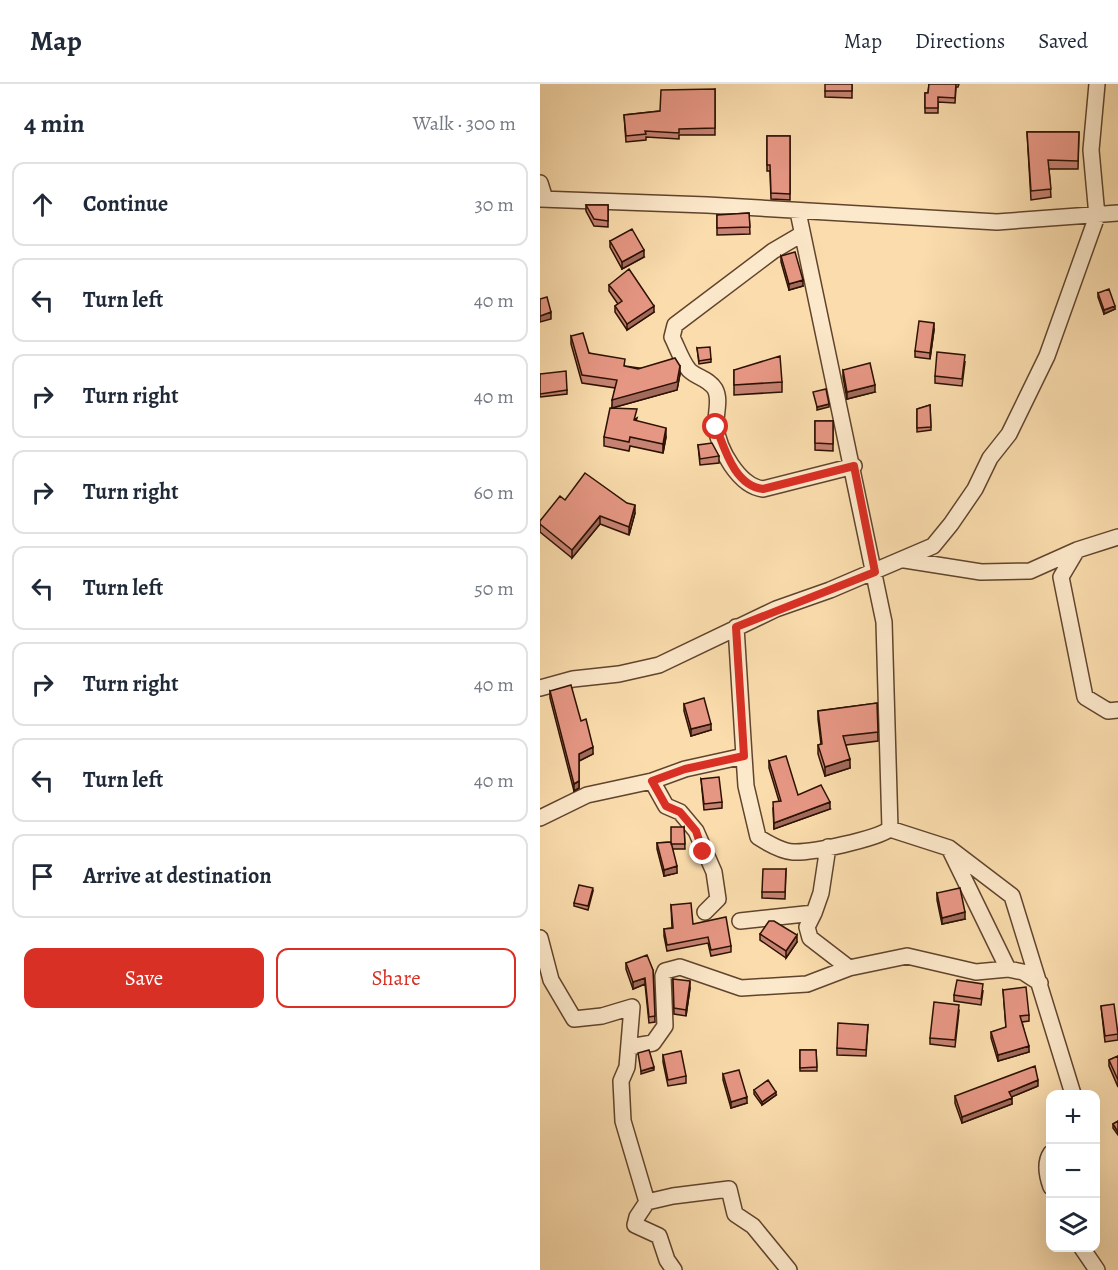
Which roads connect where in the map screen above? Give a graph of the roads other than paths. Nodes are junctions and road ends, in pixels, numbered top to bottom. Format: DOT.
graph roads {
  1 [pos="1097,84"];
  2 [pos="540,183"];
  3 [pos="543,199"];
  4 [pos="798,212"];
  5 [pos="1118,213"];
  6 [pos="1097,216"];
  7 [pos="802,234"];
  8 [pos="854,466"];
  9 [pos="1118,537"];
  10 [pos="1077,550"];
  11 [pos="905,560"];
  12 [pos="875,572"];
  13 [pos="736,627"];
  14 [pos="540,688"];
  15 [pos="1118,710"];
  16 [pos="744,756"];
  17 [pos="652,781"];
  18 [pos="540,818"];
  19 [pos="890,829"];
  20 [pos="828,847"];
  21 [pos="949,849"];
  22 [pos="705,912"];
  23 [pos="814,913"];
  24 [pos="740,921"];
  25 [pos="540,938"];
  26 [pos="849,968"];
  27 [pos="1008,969"];
  28 [pos="1040,983"];
  29 [pos="628,1047"];
  30 [pos="1072,1090"];
  31 [pos="647,1202"];
  32 [pos="1085,1252"];
  33 [pos="674,1270"];
  34 [pos="789,1270"];
  35 [pos="1097,1270"];
  1 -- 6 [label="street"];
  2 -- 3 [label="street"];
  3 -- 4 [label="street"];
  4 -- 6 [label="street"];
  4 -- 7 [label="street"];
  5 -- 6 [label="street"];
  6 -- 11 [label="street"];
  7 -- 8 [label="street"];
  7 -- 8 [label="street"];
  8 -- 12 [label="street"];
  9 -- 10 [label="street"];
  10 -- 11 [label="street"];
  10 -- 15 [label="street"];
  11 -- 12 [label="street"];
  12 -- 13 [label="street"];
  12 -- 19 [label="street"];
  13 -- 14 [label="street"];
  13 -- 16 [label="street"];
  16 -- 17 [label="street"];
  16 -- 20 [label="street"];
  17 -- 18 [label="street"];
  17 -- 22 [label="street"];
  19 -- 20 [label="street"];
  19 -- 21 [label="street"];
  20 -- 23 [label="street"];
  21 -- 27 [label="street"];
  21 -- 28 [label="street"];
  23 -- 24 [label="street"];
  23 -- 26 [label="street"];
  25 -- 29 [label="street"];
  26 -- 27 [label="street"];
  26 -- 29 [label="street"];
  27 -- 28 [label="street"];
  28 -- 30 [label="street"];
  29 -- 31 [label="street"];
  31 -- 33 [label="street"];
  31 -- 34 [label="street"];
  32 -- 35 [label="street"];
}
